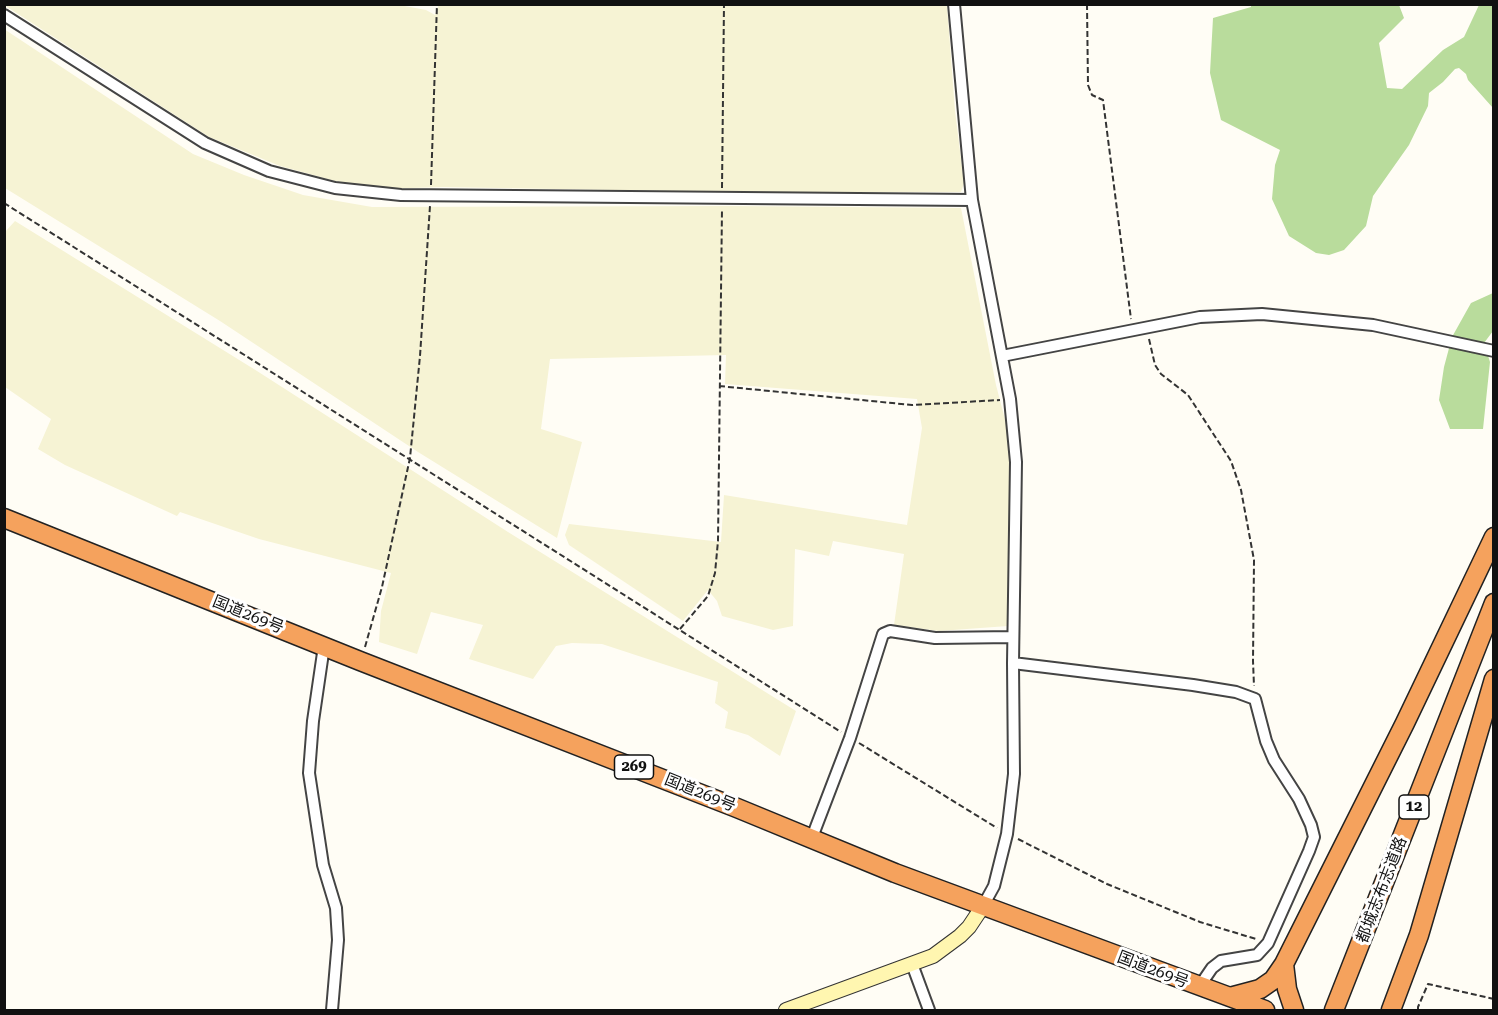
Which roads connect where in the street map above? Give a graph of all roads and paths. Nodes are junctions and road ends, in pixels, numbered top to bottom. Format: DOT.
graph roads {
  1 [pos="437,4"];
  2 [pos="724,4"];
  3 [pos="954,4"];
  4 [pos="1087,4"];
  5 [pos="4,15"];
  6 [pos="430,194"];
  7 [pos="722,197"];
  8 [pos="972,200"];
  9 [pos="4,202"];
  10 [pos="1147,327"];
  11 [pos="1133,330"];
  12 [pos="1494,351"];
  13 [pos="1002,356"];
  14 [pos="719,387"];
  15 [pos="1010,399"];
  16 [pos="410,458"];
  17 [pos="4,518"];
  18 [pos="1494,537"];
  19 [pos="1494,603"];
  20 [pos="680,629"];
  21 [pos="1014,637"];
  22 [pos="324,646"];
  23 [pos="360,661"];
  24 [pos="1013,663"];
  25 [pos="1494,679"];
  26 [pos="1255,699"];
  27 [pos="850,738"];
  28 [pos="1007,834"];
  29 [pos="812,840"];
  30 [pos="983,906"];
  31 [pos="1268,943"];
  32 [pos="912,964"];
  33 [pos="1284,964"];
  34 [pos="1199,987"];
  35 [pos="1398,989"];
  36 [pos="1494,999"];
  37 [pos="1234,1004"];
  38 [pos="332,1011"];
  39 [pos="786,1011"];
  40 [pos="929,1011"];
  41 [pos="1264,1011"];
  42 [pos="1294,1011"];
  43 [pos="1335,1011"];
  44 [pos="1382,1011"];
  45 [pos="1391,1011"];
  46 [pos="1418,1011"];
  1 -- 6 [label="path"];
  2 -- 7 [label="path"];
  3 -- 8 [label="street"];
  4 -- 11 [label="path"];
  5 -- 6 [label="street"];
  6 -- 7 [label="street"];
  6 -- 16 [label="path"];
  7 -- 8 [label="street"];
  7 -- 14 [label="path"];
  8 -- 13 [label="street"];
  9 -- 16 [label="path"];
  10 -- 11 [label="street"];
  10 -- 12 [label="street"];
  10 -- 26 [label="path"];
  11 -- 13 [label="street"];
  13 -- 15 [label="street"];
  14 -- 15 [label="path"];
  14 -- 20 [label="path"];
  15 -- 21 [label="street"];
  16 -- 20 [label="path"];
  16 -- 23 [label="path"];
  17 -- 22 [label="highway, 国道269号 / 269"];
  18 -- 33 [label="highway"];
  19 -- 43 [label="highway, 都城志布志道路 / 12"];
  20 -- 27 [label="path"];
  21 -- 24 [label="street"];
  21 -- 27 [label="street"];
  22 -- 23 [label="highway, 国道269号 / 269"];
  22 -- 38 [label="street"];
  23 -- 29 [label="highway, 国道269号 / 269"];
  24 -- 26 [label="street"];
  24 -- 28 [label="street"];
  25 -- 35 [label="highway"];
  26 -- 31 [label="street"];
  27 -- 28 [label="path"];
  27 -- 29 [label="street"];
  28 -- 30 [label="street"];
  28 -- 31 [label="path"];
  29 -- 30 [label="highway, 国道269号 / 269"];
  30 -- 32 [label="street"];
  30 -- 34 [label="highway, 国道269号 / 269"];
  31 -- 34 [label="street"];
  32 -- 39 [label="street"];
  32 -- 40 [label="street"];
  33 -- 37 [label="highway"];
  33 -- 42 [label="highway"];
  34 -- 37 [label="highway, 国道269号 / 269"];
  35 -- 44 [label="highway"];
  35 -- 45 [label="highway"];
  36 -- 46 [label="path"];
  37 -- 41 [label="highway, 国道269号 / 269"];
}
